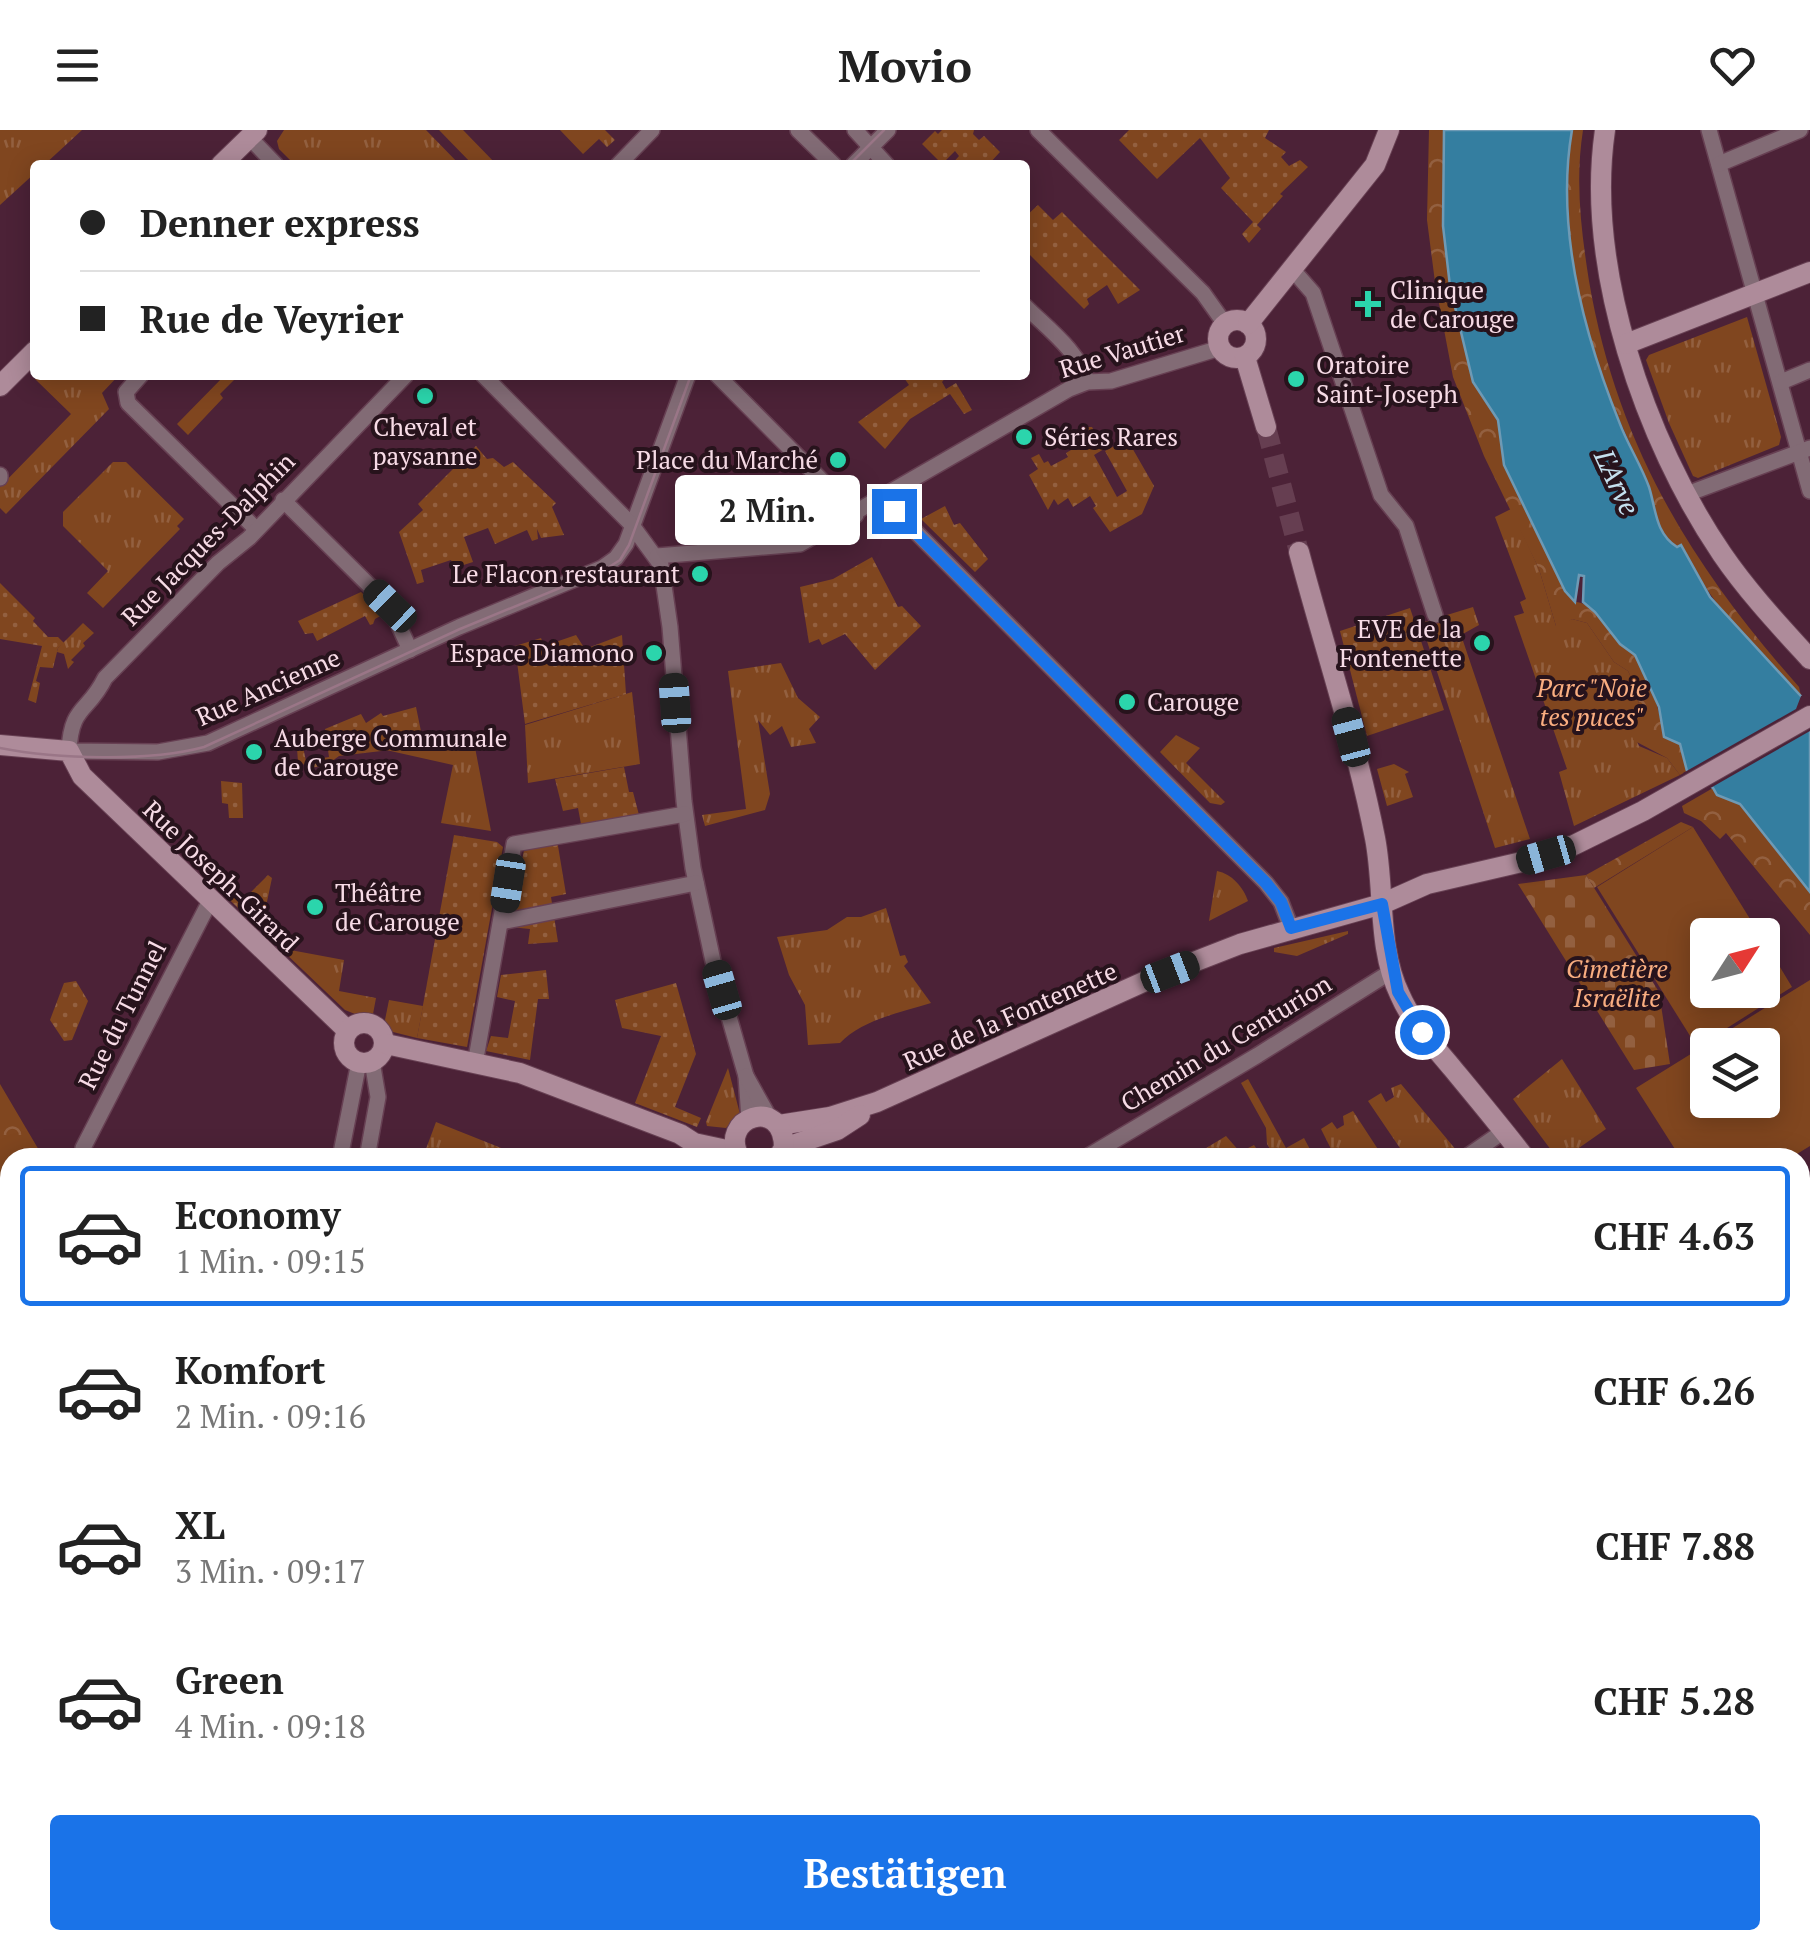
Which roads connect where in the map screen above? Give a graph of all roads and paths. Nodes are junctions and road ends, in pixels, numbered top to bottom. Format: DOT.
graph roads {
  1 [pos="652,130"];
  2 [pos="798,130"];
  3 [pos="856,130"];
  4 [pos="888,130"];
  5 [pos="1038,130"];
  6 [pos="1389,130"];
  7 [pos="1605,130"];
  8 [pos="1709,130"];
  9 [pos="1800,130"];
  10 [pos="253,134"];
  11 [pos="870,148"];
  12 [pos="226,160"];
  13 [pos="272,160"];
  14 [pos="623,160"];
  15 [pos="829,160"];
  16 [pos="858,160"];
  17 [pos="882,160"];
  18 [pos="1719,164"];
  19 [pos="1292,270"];
  20 [pos="1810,272"];
  21 [pos="1754,293"];
  22 [pos="1030,311"];
  23 [pos="1226,324"];
  24 [pos="1248,324"];
  25 [pos="1626,344"];
  26 [pos="1220,348"];
  27 [pos="30,355"];
  28 [pos="1245,357"];
  29 [pos="1810,370"];
  30 [pos="137,380"];
  31 [pos="401,380"];
  32 [pos="488,380"];
  33 [pos="686,380"];
  34 [pos="721,380"];
  35 [pos="1087,382"];
  36 [pos="1780,382"];
  37 [pos="0,386"];
  38 [pos="1266,426"];
  39 [pos="1805,450"];
  40 [pos="1810,491"];
  41 [pos="1686,494"];
  42 [pos="883,499"];
  43 [pos="283,500"];
  44 [pos="856,515"];
  45 [pos="633,527"];
  46 [pos="255,528"];
  47 [pos="1299,552"];
  48 [pos="658,556"];
  49 [pos="1434,615"];
  50 [pos="410,650"];
  51 [pos="1810,659"];
  52 [pos="1810,716"];
  53 [pos="0,745"];
  54 [pos="69,751"];
  55 [pos="685,814"];
  56 [pos="696,883"];
  57 [pos="210,901"];
  58 [pos="1382,904"];
  59 [pos="502,922"];
  60 [pos="1291,928"];
  61 [pos="1392,971"];
  62 [pos="347,1030"];
  63 [pos="372,1056"];
  64 [pos="475,1064"];
  65 [pos="877,1102"];
  66 [pos="758,1122"];
  67 [pos="1504,1131"];
  68 [pos="680,1134"];
  69 [pos="818,1138"];
  70 [pos="83,1148"];
  71 [pos="343,1148"];
  72 [pos="369,1148"];
  73 [pos="712,1148"];
  74 [pos="735,1148"];
  75 [pos="782,1148"];
  76 [pos="793,1148"];
  77 [pos="813,1148"];
  78 [pos="1101,1148"];
  79 [pos="1479,1148"];
  80 [pos="1517,1148"];
  1 -- 14 [label="street"];
  2 -- 15 [label="street"];
  3 -- 11 [label="street"];
  4 -- 11 [label="street"];
  5 -- 23 [label="street"];
  6 -- 19 [label="street"];
  7 -- 25 [label="street"];
  8 -- 18 [label="street"];
  9 -- 18 [label="street"];
  10 -- 12 [label="street"];
  10 -- 13 [label="street"];
  11 -- 16 [label="street"];
  11 -- 17 [label="street"];
  18 -- 21 [label="street"];
  19 -- 24 [label="street"];
  19 -- 49 [label="street"];
  20 -- 21 [label="street"];
  21 -- 25 [label="street"];
  21 -- 36 [label="street"];
  22 -- 35 [label="street"];
  23 -- 24 [label="street"];
  23 -- 26 [label="street"];
  24 -- 28 [label="street"];
  25 -- 41 [label="street"];
  26 -- 28 [label="street"];
  26 -- 35 [label="street, Rue Vautier"];
  27 -- 37 [label="street"];
  28 -- 38 [label="street"];
  29 -- 36 [label="street"];
  30 -- 46 [label="street"];
  31 -- 43 [label="street, Rue Jacques-Dalphin"];
  32 -- 45 [label="street"];
  33 -- 45 [label="street, Rue Ancienne"];
  34 -- 44 [label="street"];
  35 -- 42 [label="street, Rue Vautier"];
  36 -- 39 [label="street"];
  39 -- 40 [label="street"];
  39 -- 41 [label="street"];
  41 -- 51 [label="street"];
  42 -- 44 [label="street, Rue Vautier"];
  42 -- 60 [label="street"];
  43 -- 46 [label="street, Rue Jacques-Dalphin"];
  43 -- 50 [label="street"];
  44 -- 48 [label="street, Rue Vautier"];
  45 -- 48 [label="street"];
  45 -- 50 [label="street, Rue Ancienne"];
  46 -- 54 [label="street, Rue Jacques-Dalphin"];
  47 -- 58 [label="street"];
  48 -- 55 [label="street"];
  50 -- 54 [label="street, Rue Ancienne"];
  52 -- 58 [label="street, Rue de la Fontenette"];
  53 -- 54 [label="street, Rue Ancienne"];
  54 -- 57 [label="street, Rue Joseph-Girard"];
  55 -- 56 [label="street"];
  55 -- 59 [label="street"];
  56 -- 59 [label="street"];
  56 -- 66 [label="street"];
  57 -- 62 [label="street, Rue Joseph-Girard"];
  57 -- 70 [label="street, Rue du Tunnel"];
  58 -- 60 [label="street, Rue de la Fontenette"];
  58 -- 61 [label="street"];
  59 -- 64 [label="street"];
  60 -- 65 [label="street, Rue de la Fontenette"];
  61 -- 67 [label="street"];
  61 -- 78 [label="street, Chemin du Centurion"];
  62 -- 63 [label="street"];
  62 -- 63 [label="street"];
  63 -- 64 [label="street"];
  63 -- 71 [label="street"];
  63 -- 72 [label="street"];
  64 -- 68 [label="street"];
  65 -- 66 [label="street, Rue de la Fontenette"];
  65 -- 69 [label="street, Rue de la Fontenette"];
  66 -- 68 [label="street"];
  66 -- 74 [label="street"];
  66 -- 75 [label="street"];
  67 -- 79 [label="street"];
  67 -- 80 [label="street"];
  68 -- 73 [label="street"];
  69 -- 76 [label="street, Rue de la Fontenette"];
  69 -- 77 [label="street"];
}
